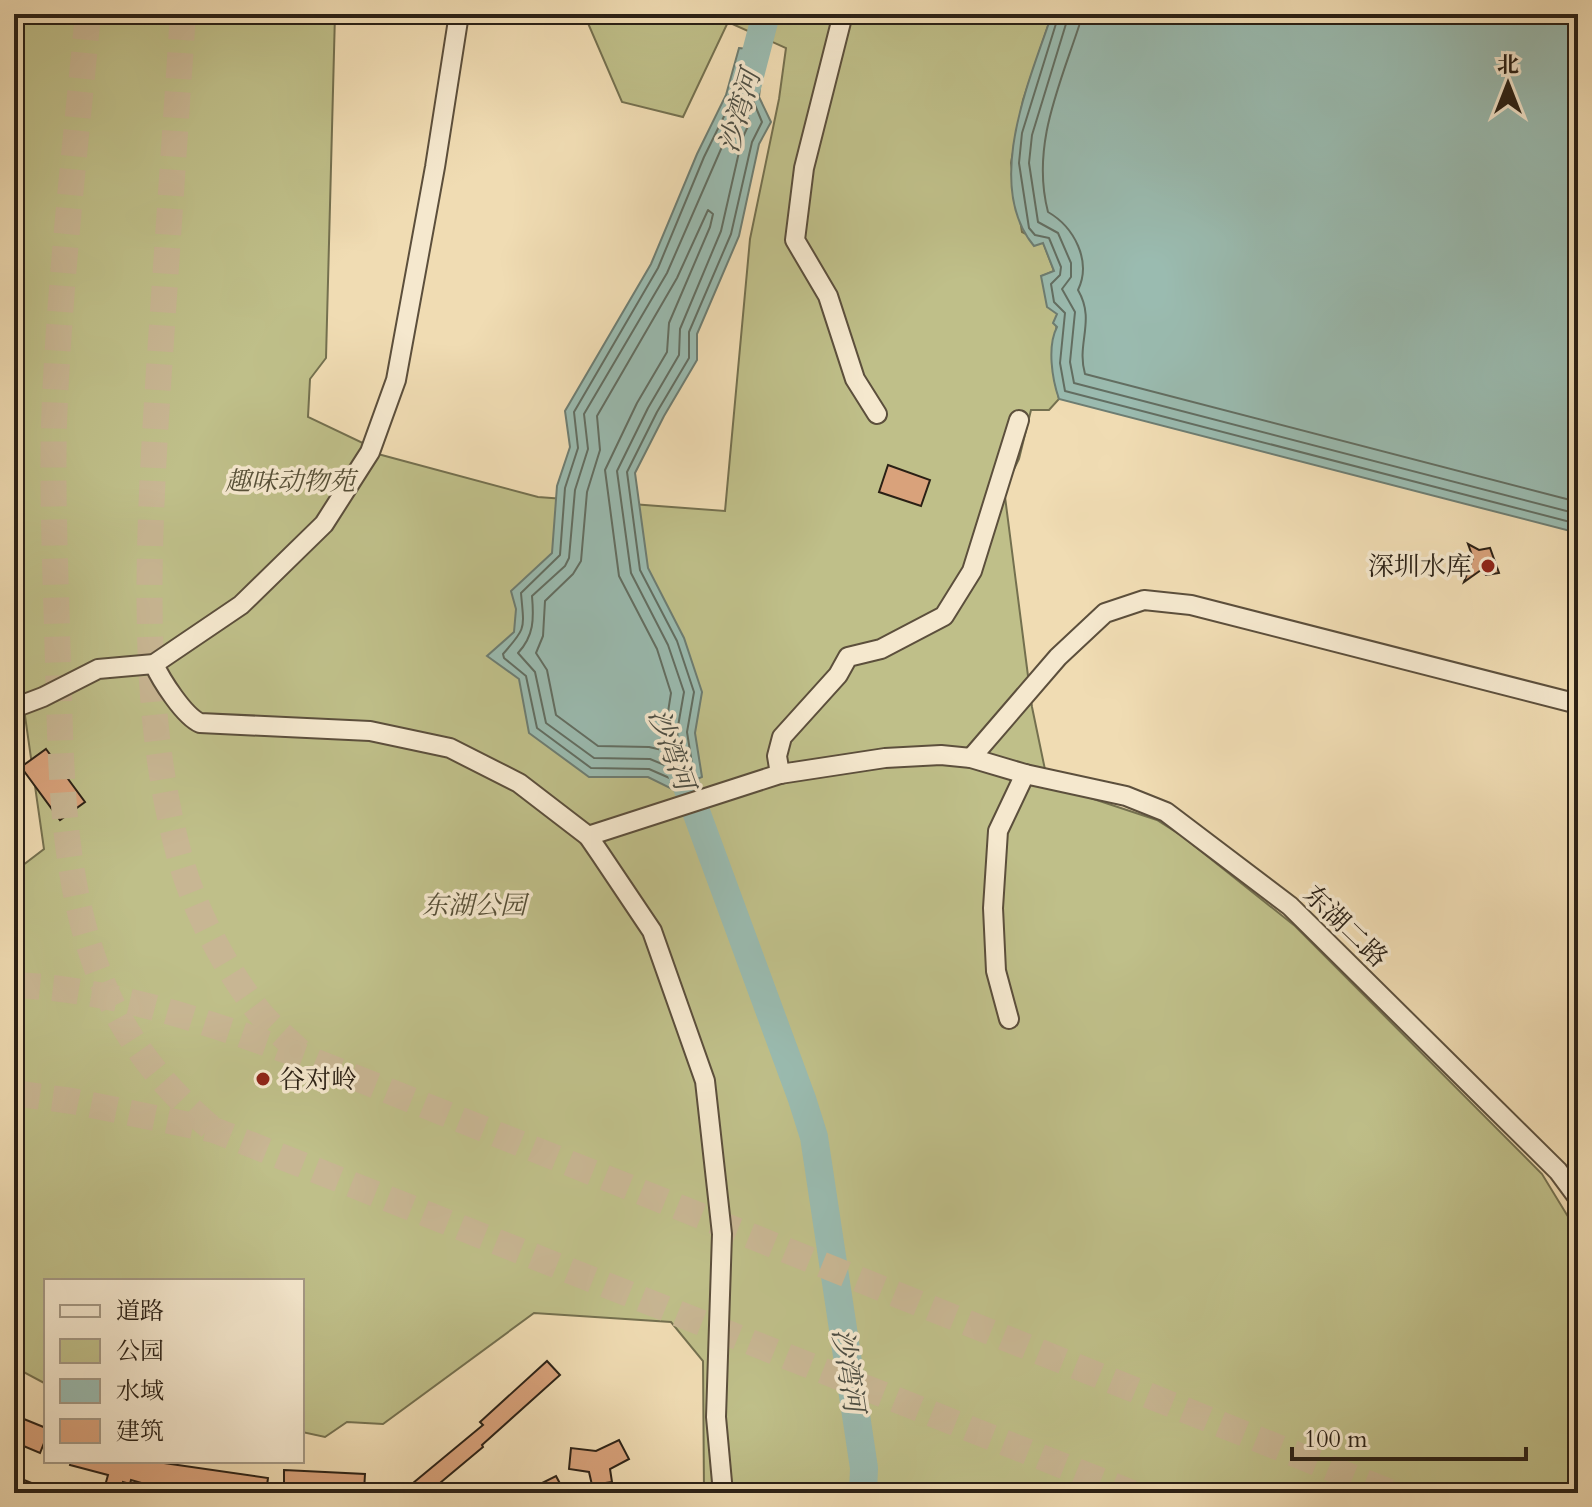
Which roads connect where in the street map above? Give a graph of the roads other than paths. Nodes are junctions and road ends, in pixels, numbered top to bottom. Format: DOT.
graph roads {
  1 [pos="459,14"];
  2 [pos="843,14"];
  3 [pos="877,414"];
  4 [pos="1019,420"];
  5 [pos="154,664"];
  6 [pos="1578,704"];
  7 [pos="14,708"];
  8 [pos="971,758"];
  9 [pos="780,774"];
  10 [pos="1025,774"];
  11 [pos="588,836"];
  12 [pos="1009,1019"];
  13 [pos="1578,1198"];
  14 [pos="723,1493"];
  1 -- 5 [label="street"];
  2 -- 3 [label="street"];
  4 -- 9 [label="street"];
  5 -- 7 [label="street"];
  5 -- 11 [label="street"];
  6 -- 8 [label="street"];
  8 -- 9 [label="street, 东湖二路"];
  8 -- 10 [label="street, 东湖二路"];
  9 -- 11 [label="street, 东湖二路"];
  10 -- 12 [label="street"];
  10 -- 13 [label="street, 东湖二路"];
  11 -- 14 [label="street"];
}
